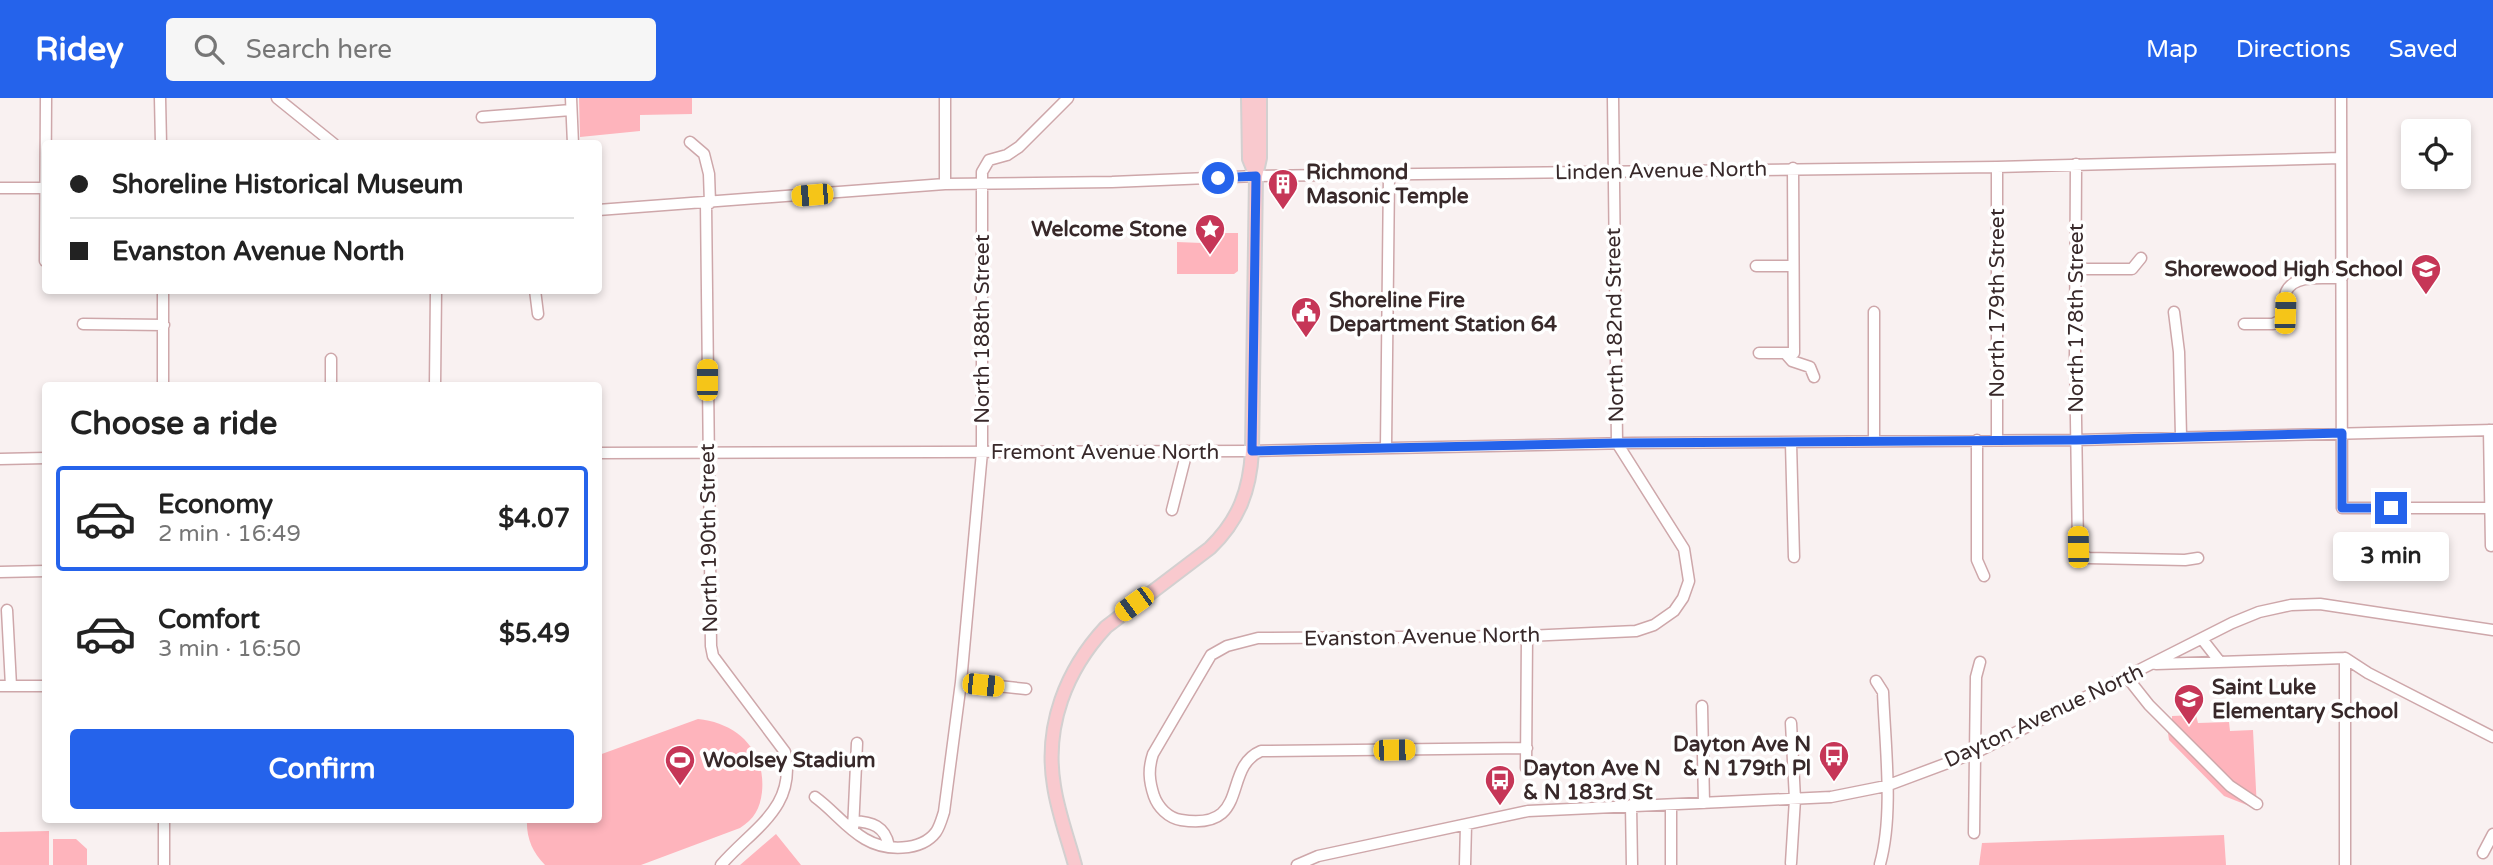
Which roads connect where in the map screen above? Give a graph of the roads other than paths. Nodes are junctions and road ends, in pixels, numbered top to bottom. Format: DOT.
graph roads {
  1 [pos="46,98"];
  2 [pos="160,98"];
  3 [pos="277,98"];
  4 [pos="571,98"];
  5 [pos="945,98"];
  6 [pos="1068,98"];
  7 [pos="1248,98"];
  8 [pos="1260,98"];
  9 [pos="1613,98"];
  10 [pos="2341,98"];
  11 [pos="571,110"];
  12 [pos="482,117"];
  13 [pos="46,140"];
  14 [pos="161,140"];
  15 [pos="329,140"];
  16 [pos="573,140"];
  17 [pos="690,142"];
  18 [pos="2342,158"];
  19 [pos="2076,164"];
  20 [pos="1997,167"];
  21 [pos="1793,169"];
  22 [pos="1613,172"];
  23 [pos="1389,174"];
  24 [pos="1256,176"];
  25 [pos="945,184"];
  26 [pos="982,184"];
  27 [pos="0,188"];
  28 [pos="42,188"];
  29 [pos="708,203"];
  30 [pos="602,210"];
  31 [pos="2141,258"];
  32 [pos="1756,266"];
  33 [pos="1793,266"];
  34 [pos="2076,269"];
  35 [pos="2342,278"];
  36 [pos="163,294"];
  37 [pos="436,294"];
  38 [pos="536,294"];
  39 [pos="1874,312"];
  40 [pos="2174,312"];
  41 [pos="538,314"];
  42 [pos="83,324"];
  43 [pos="2244,324"];
  44 [pos="164,325"];
  45 [pos="1759,353"];
  46 [pos="1789,353"];
  47 [pos="331,359"];
  48 [pos="1814,377"];
  49 [pos="163,382"];
  50 [pos="331,382"];
  51 [pos="435,382"];
  52 [pos="2491,430"];
  53 [pos="2342,433"];
  54 [pos="2181,436"];
  55 [pos="1977,439"];
  56 [pos="1997,439"];
  57 [pos="2076,440"];
  58 [pos="1874,441"];
  59 [pos="1618,443"];
  60 [pos="1791,443"];
  61 [pos="1387,447"];
  62 [pos="1186,451"];
  63 [pos="1252,451"];
  64 [pos="707,452"];
  65 [pos="982,452"];
  66 [pos="602,453"];
  67 [pos="42,458"];
  68 [pos="0,459"];
  69 [pos="2490,508"];
  70 [pos="1172,510"];
  71 [pos="2491,546"];
  72 [pos="1794,557"];
  73 [pos="2198,558"];
  74 [pos="42,571"];
  75 [pos="0,572"];
  76 [pos="1984,576"];
  77 [pos="8,610"];
  78 [pos="2493,630"];
  79 [pos="1636,631"];
  80 [pos="1527,636"];
  81 [pos="2202,639"];
  82 [pos="2345,659"];
  83 [pos="1980,662"];
  84 [pos="2220,662"];
  85 [pos="2154,664"];
  86 [pos="2126,676"];
  87 [pos="1876,681"];
  88 [pos="961,682"];
  89 [pos="42,685"];
  90 [pos="6,686"];
  91 [pos="1026,689"];
  92 [pos="1702,706"];
  93 [pos="1791,723"];
  94 [pos="2493,737"];
  95 [pos="857,743"];
  96 [pos="1527,748"];
  97 [pos="1977,752"];
  98 [pos="1526,768"];
  99 [pos="1886,786"];
  100 [pos="815,797"];
  101 [pos="1795,799"];
  102 [pos="1704,803"];
  103 [pos="2258,804"];
  104 [pos="1631,805"];
  105 [pos="1671,805"];
  106 [pos="164,823"];
  107 [pos="853,825"];
  108 [pos="1466,825"];
  109 [pos="1974,833"];
  110 [pos="2493,834"];
  111 [pos="889,846"];
  112 [pos="2483,853"];
  113 [pos="1791,863"];
  114 [pos="1880,864"];
  115 [pos="164,865"];
  116 [pos="721,865"];
  117 [pos="1075,865"];
  118 [pos="1297,865"];
  119 [pos="1465,865"];
  120 [pos="1632,865"];
  121 [pos="1671,865"];
  122 [pos="2345,865"];
  1 -- 13 [label="street"];
  2 -- 14 [label="street"];
  3 -- 15 [label="street"];
  4 -- 11 [label="street"];
  5 -- 25 [label="street"];
  6 -- 26 [label="street"];
  7 -- 24 [label="main road"];
  8 -- 24 [label="main road"];
  9 -- 22 [label="street, North 182nd Street"];
  10 -- 18 [label="street"];
  11 -- 12 [label="street"];
  11 -- 16 [label="street"];
  17 -- 29 [label="street, North 190th Street"];
  18 -- 19 [label="street, Linden Avenue North"];
  18 -- 35 [label="street"];
  19 -- 20 [label="street, Linden Avenue North"];
  19 -- 34 [label="street, North 178th Street"];
  20 -- 21 [label="street, Linden Avenue North"];
  20 -- 56 [label="street, North 179th Street"];
  21 -- 22 [label="street, Linden Avenue North"];
  21 -- 33 [label="street"];
  22 -- 23 [label="street, Linden Avenue North"];
  22 -- 59 [label="street, North 182nd Street"];
  23 -- 24 [label="street, Linden Avenue North"];
  23 -- 61 [label="street"];
  24 -- 26 [label="street, Linden Avenue North"];
  24 -- 63 [label="main road"];
  25 -- 26 [label="street, Linden Avenue North"];
  25 -- 29 [label="street, Linden Avenue North"];
  26 -- 65 [label="street, North 188th Street"];
  27 -- 28 [label="street"];
  29 -- 30 [label="street, Linden Avenue North"];
  29 -- 64 [label="street, North 190th Street"];
  31 -- 34 [label="street"];
  32 -- 33 [label="street"];
  33 -- 46 [label="street"];
  34 -- 57 [label="street, North 178th Street"];
  35 -- 43 [label="street"];
  35 -- 53 [label="street"];
  36 -- 44 [label="street"];
  37 -- 51 [label="street"];
  38 -- 41 [label="street"];
  39 -- 58 [label="street"];
  40 -- 54 [label="street"];
  42 -- 44 [label="street"];
  44 -- 49 [label="street"];
  45 -- 46 [label="street"];
  46 -- 48 [label="street"];
  47 -- 50 [label="street"];
  52 -- 53 [label="street, Fremont Avenue North"];
  52 -- 69 [label="street"];
  53 -- 54 [label="street, Fremont Avenue North"];
  53 -- 69 [label="street"];
  54 -- 57 [label="street, Fremont Avenue North"];
  55 -- 56 [label="street, Fremont Avenue North"];
  55 -- 58 [label="street, Fremont Avenue North"];
  55 -- 76 [label="street"];
  56 -- 57 [label="street, Fremont Avenue North"];
  57 -- 73 [label="street, North 178th Street"];
  58 -- 60 [label="street, Fremont Avenue North"];
  59 -- 60 [label="street, Fremont Avenue North"];
  59 -- 61 [label="street, Fremont Avenue North"];
  59 -- 79 [label="street, North 182nd Street"];
  60 -- 72 [label="street"];
  61 -- 63 [label="street, Fremont Avenue North"];
  62 -- 63 [label="street, Fremont Avenue North"];
  62 -- 65 [label="street, Fremont Avenue North"];
  62 -- 70 [label="street"];
  63 -- 117 [label="main road"];
  64 -- 65 [label="street, Fremont Avenue North"];
  64 -- 66 [label="street, Fremont Avenue North"];
  64 -- 116 [label="street, North 190th Street"];
  65 -- 88 [label="street, North 188th Street"];
  67 -- 68 [label="street"];
  69 -- 71 [label="street"];
  74 -- 75 [label="street"];
  77 -- 90 [label="street"];
  78 -- 81 [label="street, Dayton Avenue North"];
  79 -- 80 [label="street, Evanston Avenue North"];
  80 -- 96 [label="street"];
  80 -- 96 [label="street, Evanston Avenue North"];
  81 -- 84 [label="street"];
  81 -- 85 [label="street, Dayton Avenue North"];
  82 -- 84 [label="street"];
  82 -- 94 [label="street"];
  82 -- 122 [label="street"];
  83 -- 97 [label="street"];
  84 -- 85 [label="street"];
  85 -- 86 [label="street, Dayton Avenue North"];
  86 -- 97 [label="street, Dayton Avenue North"];
  86 -- 103 [label="street"];
  87 -- 99 [label="street"];
  88 -- 91 [label="street"];
  88 -- 111 [label="street, North 188th Street"];
  89 -- 90 [label="street"];
  92 -- 102 [label="street"];
  93 -- 101 [label="street"];
  95 -- 107 [label="street"];
  96 -- 98 [label="street"];
  97 -- 99 [label="street, Dayton Avenue North"];
  97 -- 109 [label="street"];
  99 -- 101 [label="street, Dayton Avenue North"];
  99 -- 114 [label="street"];
  100 -- 107 [label="street, North 188th Street"];
  101 -- 102 [label="street, Dayton Avenue North"];
  101 -- 113 [label="street"];
  102 -- 105 [label="street, Dayton Avenue North"];
  104 -- 105 [label="street, Dayton Avenue North"];
  104 -- 108 [label="street, Dayton Avenue North"];
  104 -- 120 [label="street"];
  105 -- 121 [label="street"];
  106 -- 115 [label="street"];
  107 -- 111 [label="street, North 188th Street"];
  107 -- 111 [label="street"];
  108 -- 118 [label="street, Dayton Avenue North"];
  108 -- 119 [label="street"];
  110 -- 112 [label="street"];
}
